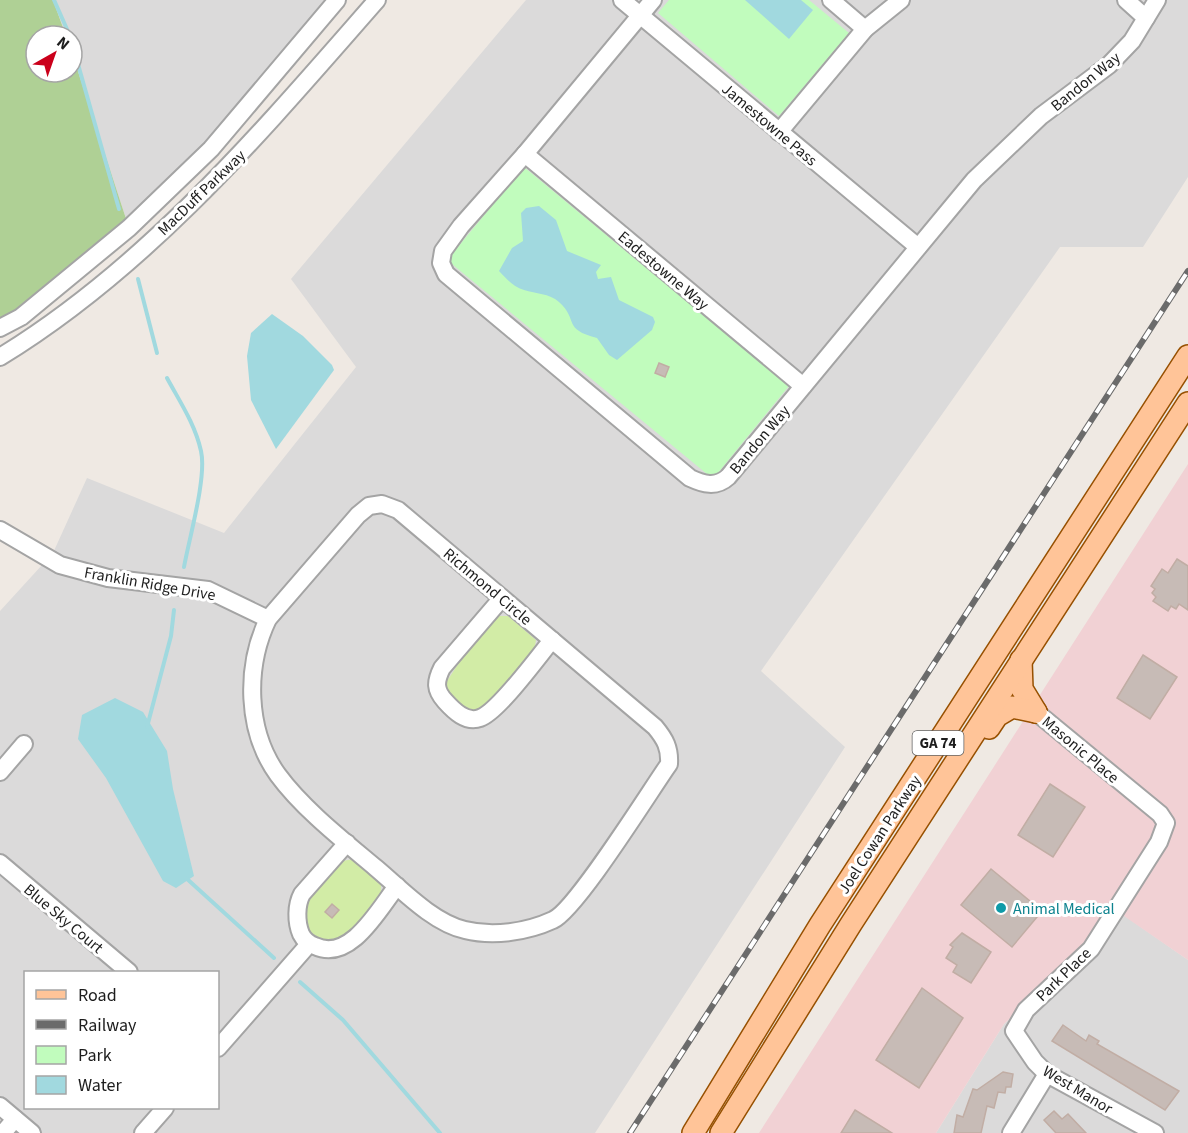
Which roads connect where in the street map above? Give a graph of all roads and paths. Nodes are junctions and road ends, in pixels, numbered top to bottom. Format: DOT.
graph roads {
  1 [pos="337,0"];
  2 [pos="377,0"];
  3 [pos="622,0"];
  4 [pos="653,0"];
  5 [pos="831,0"];
  6 [pos="901,0"];
  7 [pos="1126,0"];
  8 [pos="1157,0"];
  9 [pos="640,15"];
  10 [pos="1146,18"];
  11 [pos="865,29"];
  12 [pos="779,132"];
  13 [pos="525,154"];
  14 [pos="918,247"];
  15 [pos="0,328"];
  16 [pos="1188,356"];
  17 [pos="0,357"];
  18 [pos="803,386"];
  19 [pos="1188,403"];
  20 [pos="0,530"];
  21 [pos="502,598"];
  22 [pos="268,620"];
  23 [pos="552,640"];
  24 [pos="1022,660"];
  25 [pos="1036,712"];
  26 [pos="24,744"];
  27 [pos="0,772"];
  28 [pos="917,820"];
  29 [pos="1166,824"];
  30 [pos="347,843"];
  31 [pos="0,863"];
  32 [pos="397,886"];
  33 [pos="309,944"];
  34 [pos="128,971"];
  35 [pos="1014,1031"];
  36 [pos="219,1047"];
  37 [pos="1047,1074"];
  38 [pos="0,1106"];
  39 [pos="163,1109"];
  40 [pos="15,1119"];
  41 [pos="3,1133"];
  42 [pos="32,1133"];
  43 [pos="143,1133"];
  44 [pos="693,1133"];
  45 [pos="721,1133"];
  46 [pos="1011,1133"];
  47 [pos="1155,1133"];
  1 -- 15 [label="street, MacDuff Parkway"];
  2 -- 17 [label="street, MacDuff Parkway"];
  3 -- 9 [label="street, Jamestowne Pass"];
  4 -- 9 [label="street, Bandon Way"];
  5 -- 11 [label="street"];
  6 -- 11 [label="street"];
  7 -- 10 [label="street"];
  8 -- 10 [label="street, Bandon Way"];
  9 -- 12 [label="street, Jamestowne Pass"];
  9 -- 13 [label="street, Bandon Way"];
  10 -- 14 [label="street, Bandon Way"];
  11 -- 12 [label="street"];
  12 -- 14 [label="street, Jamestowne Pass"];
  13 -- 18 [label="street, Eadestowne Way"];
  13 -- 18 [label="street, Bandon Way"];
  14 -- 18 [label="street, Bandon Way"];
  16 -- 44 [label="main road, Joel Cowan Parkway / GA 74"];
  19 -- 24 [label="main road, Joel Cowan Parkway / GA 74"];
  20 -- 22 [label="street, Franklin Ridge Drive"];
  21 -- 22 [label="street, Richmond Circle"];
  21 -- 23 [label="street, Richmond Circle"];
  21 -- 23 [label="street"];
  22 -- 30 [label="street, Richmond Circle"];
  23 -- 32 [label="street, Richmond Circle"];
  24 -- 25 [label="main road, Masonic Place"];
  24 -- 28 [label="main road, Joel Cowan Parkway / GA 74"];
  25 -- 28 [label="main road"];
  25 -- 29 [label="street, Masonic Place"];
  26 -- 27 [label="street"];
  28 -- 45 [label="main road, Joel Cowan Parkway / GA 74"];
  29 -- 35 [label="street, Park Place"];
  30 -- 32 [label="street, Richmond Circle"];
  30 -- 33 [label="street"];
  31 -- 34 [label="street, Blue Sky Court"];
  32 -- 33 [label="street"];
  33 -- 36 [label="street"];
  35 -- 37 [label="street, West Manor"];
  37 -- 46 [label="street"];
  37 -- 47 [label="street, West Manor"];
  38 -- 40 [label="street"];
  39 -- 43 [label="street"];
  40 -- 41 [label="street"];
  40 -- 42 [label="street"];
}
